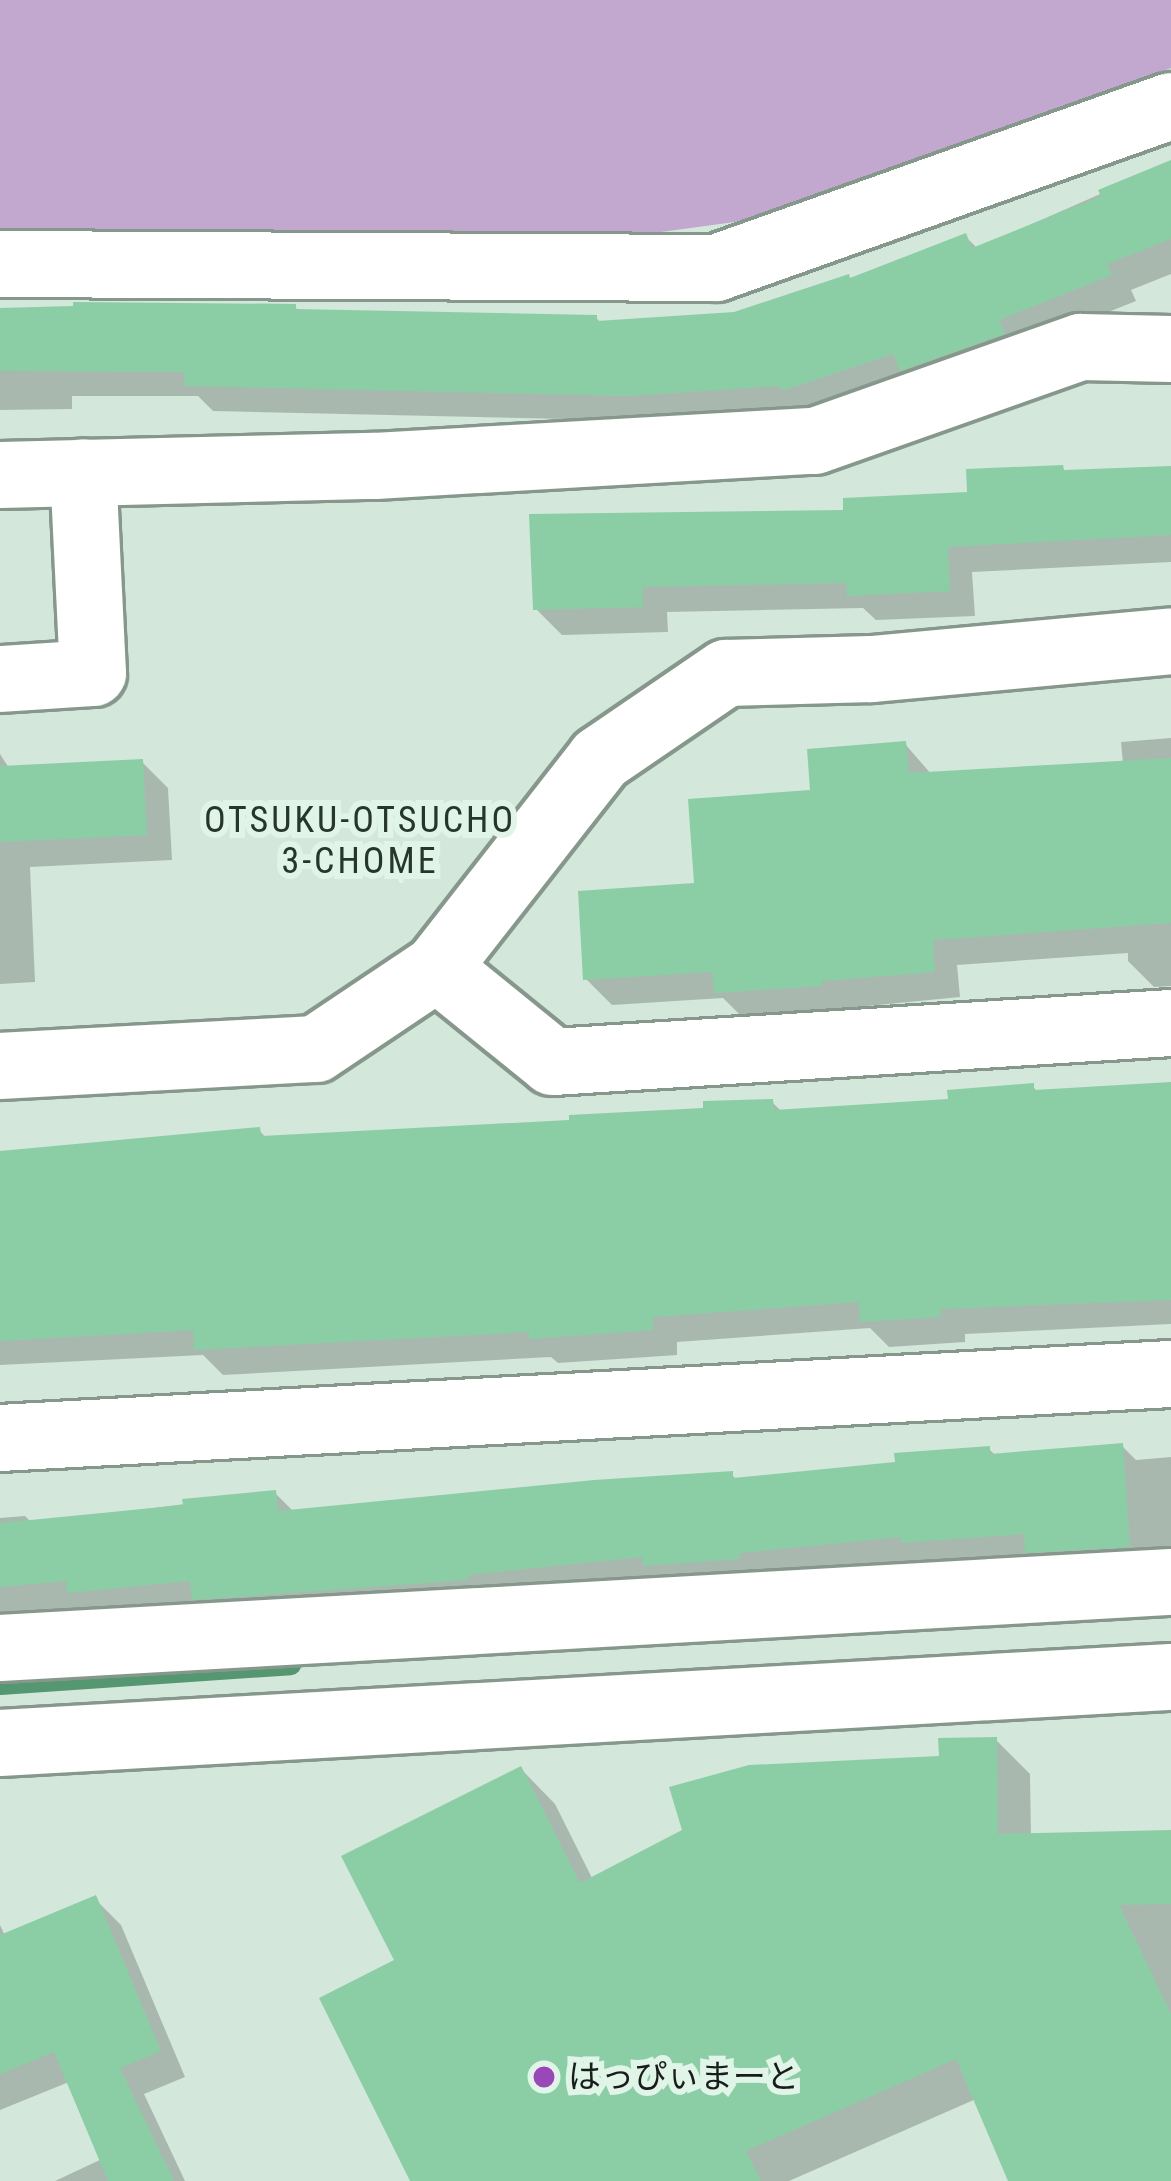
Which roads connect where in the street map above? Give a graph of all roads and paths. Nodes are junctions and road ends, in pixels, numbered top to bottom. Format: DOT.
graph roads {
  1 [pos="1171,106"];
  2 [pos="0,264"];
  3 [pos="1171,349"];
  4 [pos="83,472"];
  5 [pos="0,475"];
  6 [pos="1171,641"];
  7 [pos="0,679"];
  8 [pos="437,968"];
  9 [pos="1171,1023"];
  10 [pos="0,1066"];
  11 [pos="1171,1374"];
  12 [pos="0,1438"];
  13 [pos="1171,1582"];
  14 [pos="0,1648"];
  15 [pos="1171,1677"];
  16 [pos="0,1744"];
  1 -- 2 [label="street"];
  3 -- 4 [label="street"];
  4 -- 5 [label="street"];
  4 -- 7 [label="street"];
  6 -- 8 [label="street"];
  8 -- 9 [label="street"];
  8 -- 10 [label="street"];
  11 -- 12 [label="street"];
  13 -- 14 [label="street"];
  15 -- 16 [label="street"];
}
